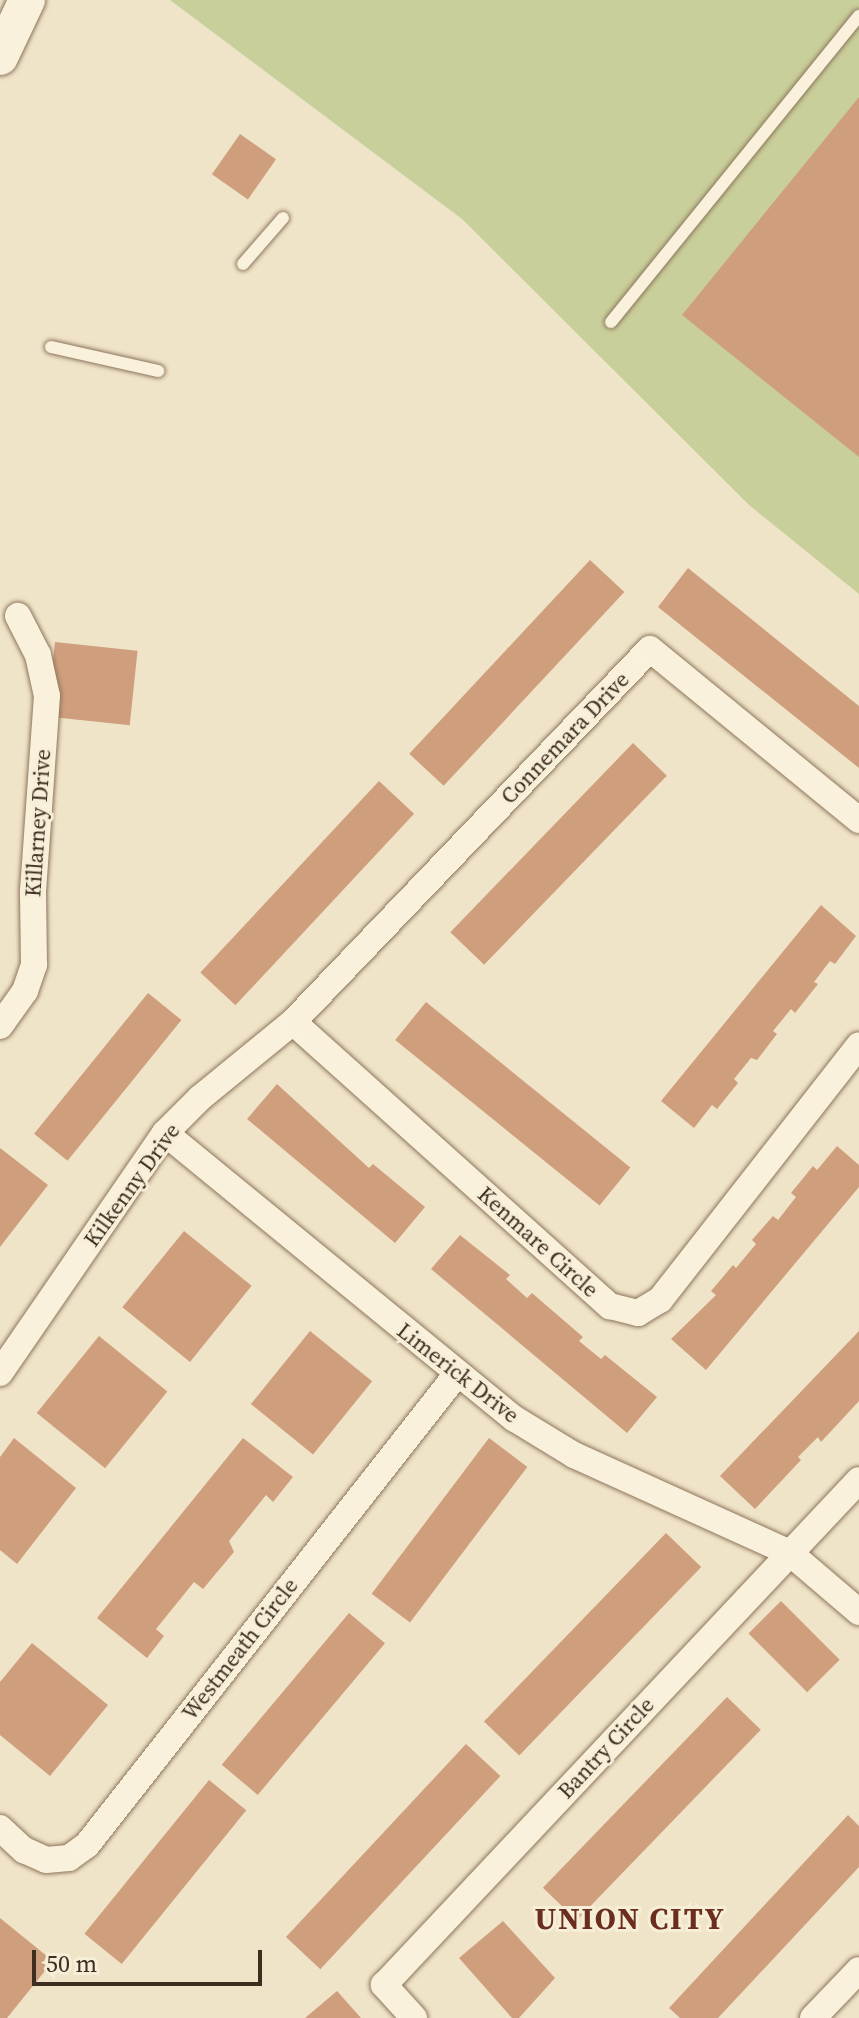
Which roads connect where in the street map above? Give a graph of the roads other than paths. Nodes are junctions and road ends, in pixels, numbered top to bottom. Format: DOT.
graph roads {
  1 [pos="27,0"];
  2 [pos="859,16"];
  3 [pos="0,57"];
  4 [pos="283,218"];
  5 [pos="243,264"];
  6 [pos="611,322"];
  7 [pos="51,347"];
  8 [pos="158,371"];
  9 [pos="18,616"];
  10 [pos="859,820"];
  11 [pos="293,1022"];
  12 [pos="0,1026"];
  13 [pos="859,1045"];
  14 [pos="165,1133"];
  15 [pos="1,1371"];
  16 [pos="457,1374"];
  17 [pos="859,1480"];
  18 [pos="790,1553"];
  19 [pos="859,1612"];
  20 [pos="0,1828"];
  21 [pos="859,1970"];
  22 [pos="414,2018"];
  23 [pos="813,2018"];
  1 -- 3 [label="street"];
  2 -- 6 [label="lane"];
  4 -- 5 [label="lane"];
  7 -- 8 [label="lane"];
  9 -- 12 [label="street, Killarney Drive"];
  10 -- 11 [label="street, Connemara Drive"];
  11 -- 13 [label="street, Kenmare Circle"];
  11 -- 14 [label="street, Kilkenny Drive"];
  14 -- 15 [label="street, Kilkenny Drive"];
  14 -- 16 [label="street, Limerick Drive"];
  16 -- 18 [label="street, Limerick Drive"];
  16 -- 20 [label="street, Westmeath Circle"];
  17 -- 18 [label="street, Bantry Circle"];
  18 -- 19 [label="street, Limerick Drive"];
  18 -- 22 [label="street, Bantry Circle"];
  21 -- 23 [label="street"];
}
